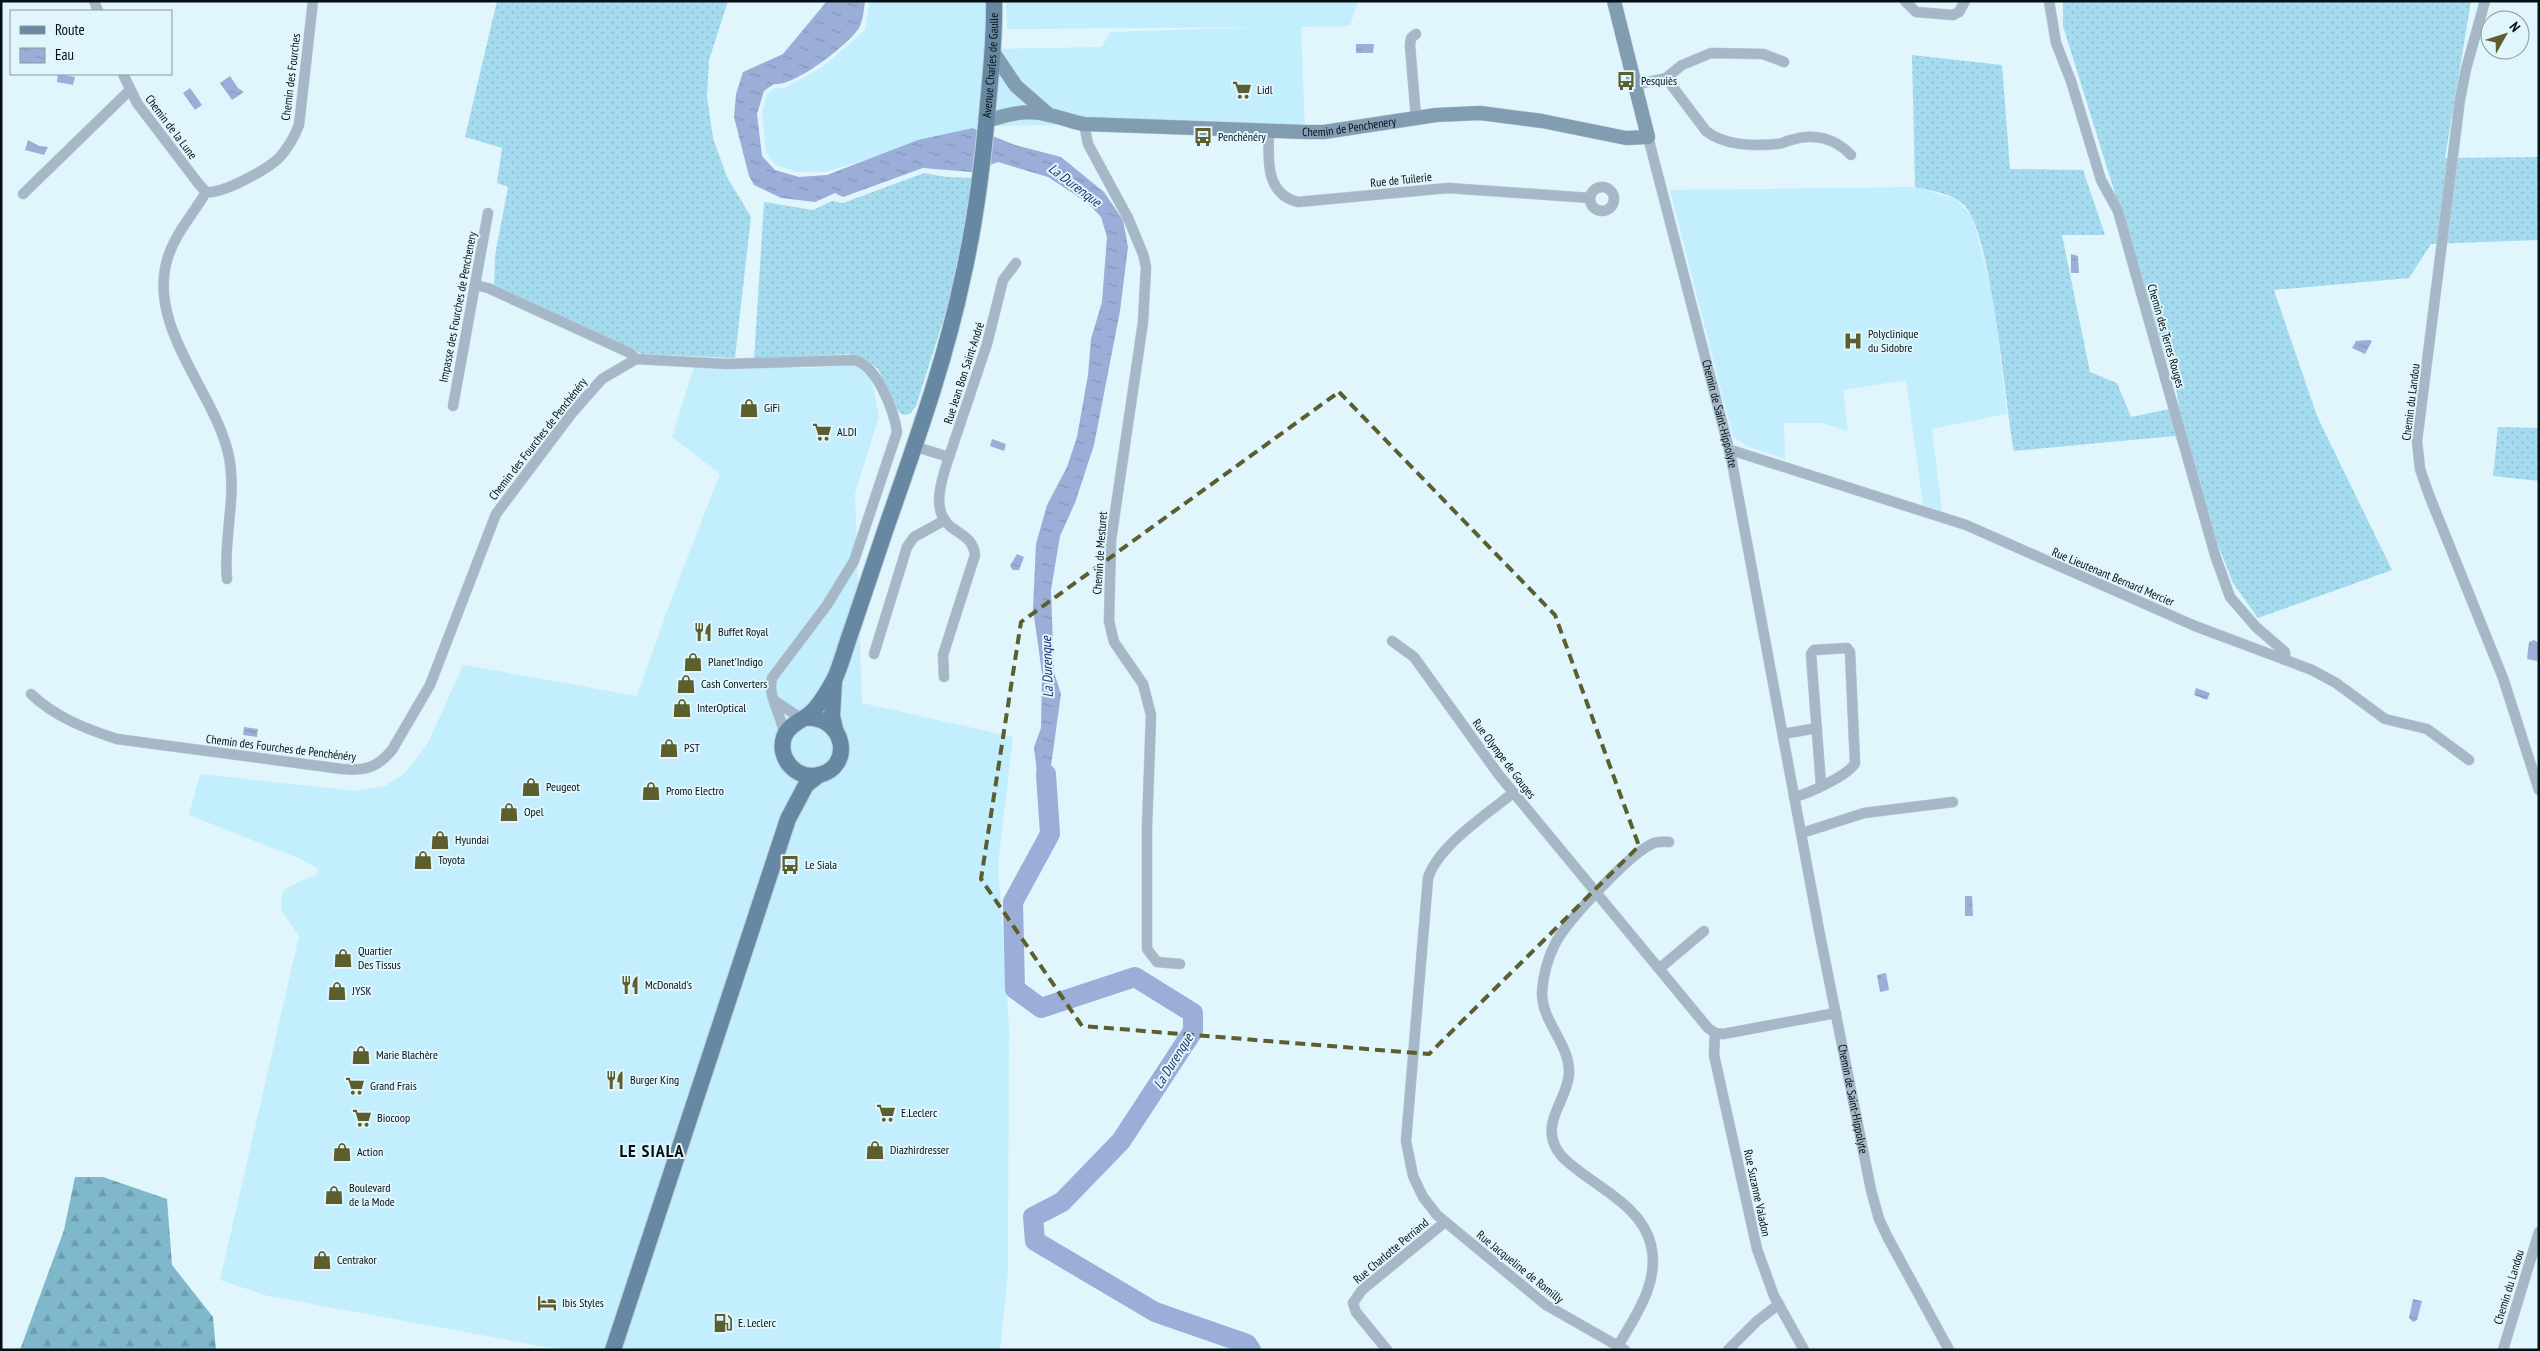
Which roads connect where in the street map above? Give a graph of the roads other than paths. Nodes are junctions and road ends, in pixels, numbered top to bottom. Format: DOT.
graph roads {
  1 [pos="313,1"];
  2 [pos="994,1"];
  3 [pos="1614,1"];
  4 [pos="1905,1"];
  5 [pos="1965,1"];
  6 [pos="2049,1"];
  7 [pos="2485,1"];
  8 [pos="1416,34"];
  9 [pos="993,52"];
  10 [pos="1784,62"];
  11 [pos="122,75"];
  12 [pos="1666,78"];
  13 [pos="1635,85"];
  14 [pos="129,91"];
  15 [pos="1049,114"];
  16 [pos="1416,118"];
  17 [pos="1084,124"];
  18 [pos="986,126"];
  19 [pos="1269,132"];
  20 [pos="1648,137"];
  21 [pos="1851,156"];
  22 [pos="206,192"];
  23 [pos="23,194"];
  24 [pos="1590,198"];
  25 [pos="488,213"];
  26 [pos="1016,263"];
  27 [pos="475,285"];
  28 [pos="636,359"];
  29 [pos="453,406"];
  30 [pos="913,446"];
  31 [pos="1730,452"];
  32 [pos="949,457"];
  33 [pos="945,520"];
  34 [pos="227,579"];
  35 [pos="1392,641"];
  36 [pos="874,654"];
  37 [pos="2285,660"];
  38 [pos="944,676"];
  39 [pos="835,677"];
  40 [pos="31,694"];
  41 [pos="774,700"];
  42 [pos="803,719"];
  43 [pos="835,729"];
  44 [pos="1817,732"];
  45 [pos="1783,734"];
  46 [pos="784,737"];
  47 [pos="2469,760"];
  48 [pos="790,766"];
  49 [pos="819,775"];
  50 [pos="1821,786"];
  51 [pos="2539,790"];
  52 [pos="1513,793"];
  53 [pos="1794,797"];
  54 [pos="1953,802"];
  55 [pos="788,819"];
  56 [pos="1802,833"];
  57 [pos="1669,842"];
  58 [pos="1596,894"];
  59 [pos="1704,931"];
  60 [pos="1180,964"];
  61 [pos="1660,968"];
  62 [pos="1836,1013"];
  63 [pos="1715,1033"];
  64 [pos="1445,1222"];
  65 [pos="2539,1232"];
  66 [pos="1779,1304"];
  67 [pos="1621,1348"];
  68 [pos="613,1350"];
  69 [pos="1387,1350"];
  70 [pos="1728,1350"];
  71 [pos="1804,1350"];
  72 [pos="1949,1350"];
  73 [pos="2503,1350"];
  1 -- 22 [label="street, Chemin des Fourches"];
  2 -- 9 [label="main road, Avenue Charles de Gaulle"];
  3 -- 13 [label="street, Chemin de Saint-Hippolyte"];
  4 -- 5 [label="street"];
  6 -- 37 [label="street, Chemin des Terres Rouges"];
  7 -- 51 [label="street, Chemin du Landou"];
  8 -- 16 [label="street"];
  9 -- 15 [label="street, Chemin de Penchenery"];
  9 -- 18 [label="main road, Avenue Charles de Gaulle"];
  10 -- 12 [label="street"];
  11 -- 14 [label="street, Chemin de la Lune"];
  12 -- 13 [label="street"];
  12 -- 21 [label="street"];
  13 -- 20 [label="street, Chemin de Saint-Hippolyte"];
  14 -- 22 [label="street, Chemin de la Lune"];
  14 -- 23 [label="street"];
  15 -- 17 [label="street, Chemin de Penchenery"];
  15 -- 18 [label="street, Chemin de Penchenery"];
  16 -- 19 [label="street, Chemin de Penchenery"];
  16 -- 20 [label="street, Chemin de Penchenery"];
  17 -- 19 [label="street, Chemin de Penchenery"];
  17 -- 60 [label="street, Chemin de Mesturet"];
  18 -- 30 [label="main road, Avenue Charles de Gaulle"];
  19 -- 24 [label="street, Rue de Tuilerie"];
  20 -- 31 [label="street, Chemin de Saint-Hippolyte"];
  22 -- 34 [label="street"];
  25 -- 27 [label="street, Impasse des Fourches de Penchenery"];
  26 -- 32 [label="street, Rue Jean Bon Saint-André"];
  27 -- 28 [label="street"];
  27 -- 29 [label="street, Impasse des Fourches de Penchenery"];
  28 -- 40 [label="street, Chemin des Fourches de Penchénéry"];
  28 -- 41 [label="street"];
  30 -- 32 [label="street"];
  30 -- 39 [label="main road, Avenue Charles de Gaulle"];
  31 -- 37 [label="street, Rue Lieutenant Bernard Mercier"];
  31 -- 45 [label="street, Chemin de Saint-Hippolyte"];
  32 -- 33 [label="street, Rue Jean Bon Saint-André"];
  33 -- 36 [label="street"];
  33 -- 38 [label="street"];
  35 -- 52 [label="street, Rue Olympe de Gouges"];
  37 -- 47 [label="street, Rue Lieutenant Bernard Mercier"];
  39 -- 42 [label="main road"];
  39 -- 43 [label="main road"];
  41 -- 42 [label="street"];
  41 -- 46 [label="street"];
  42 -- 43 [label="main road"];
  42 -- 46 [label="main road"];
  43 -- 49 [label="main road"];
  44 -- 45 [label="street"];
  44 -- 50 [label="street"];
  44 -- 50 [label="street"];
  45 -- 53 [label="street, Chemin de Saint-Hippolyte"];
  46 -- 48 [label="main road"];
  48 -- 49 [label="main road"];
  48 -- 55 [label="main road"];
  49 -- 55 [label="main road"];
  50 -- 53 [label="street"];
  52 -- 58 [label="street, Rue Olympe de Gouges"];
  52 -- 64 [label="street, Rue Jacqueline de Romilly"];
  53 -- 56 [label="street, Chemin de Saint-Hippolyte"];
  54 -- 56 [label="street"];
  55 -- 68 [label="main road"];
  56 -- 62 [label="street, Chemin de Saint-Hippolyte"];
  57 -- 58 [label="street"];
  58 -- 61 [label="street, Rue Olympe de Gouges"];
  58 -- 67 [label="street, Rue Jacqueline de Romilly"];
  59 -- 61 [label="street"];
  61 -- 63 [label="street, Rue Olympe de Gouges"];
  62 -- 63 [label="street"];
  62 -- 72 [label="street, Chemin de Saint-Hippolyte"];
  63 -- 66 [label="street, Rue Suzanne Valadon"];
  64 -- 67 [label="street, Rue Jacqueline de Romilly"];
  64 -- 69 [label="street, Rue Charlotte Perriand"];
  65 -- 73 [label="street, Chemin du Landou"];
  66 -- 70 [label="street"];
  66 -- 71 [label="street, Rue Suzanne Valadon"];
}
